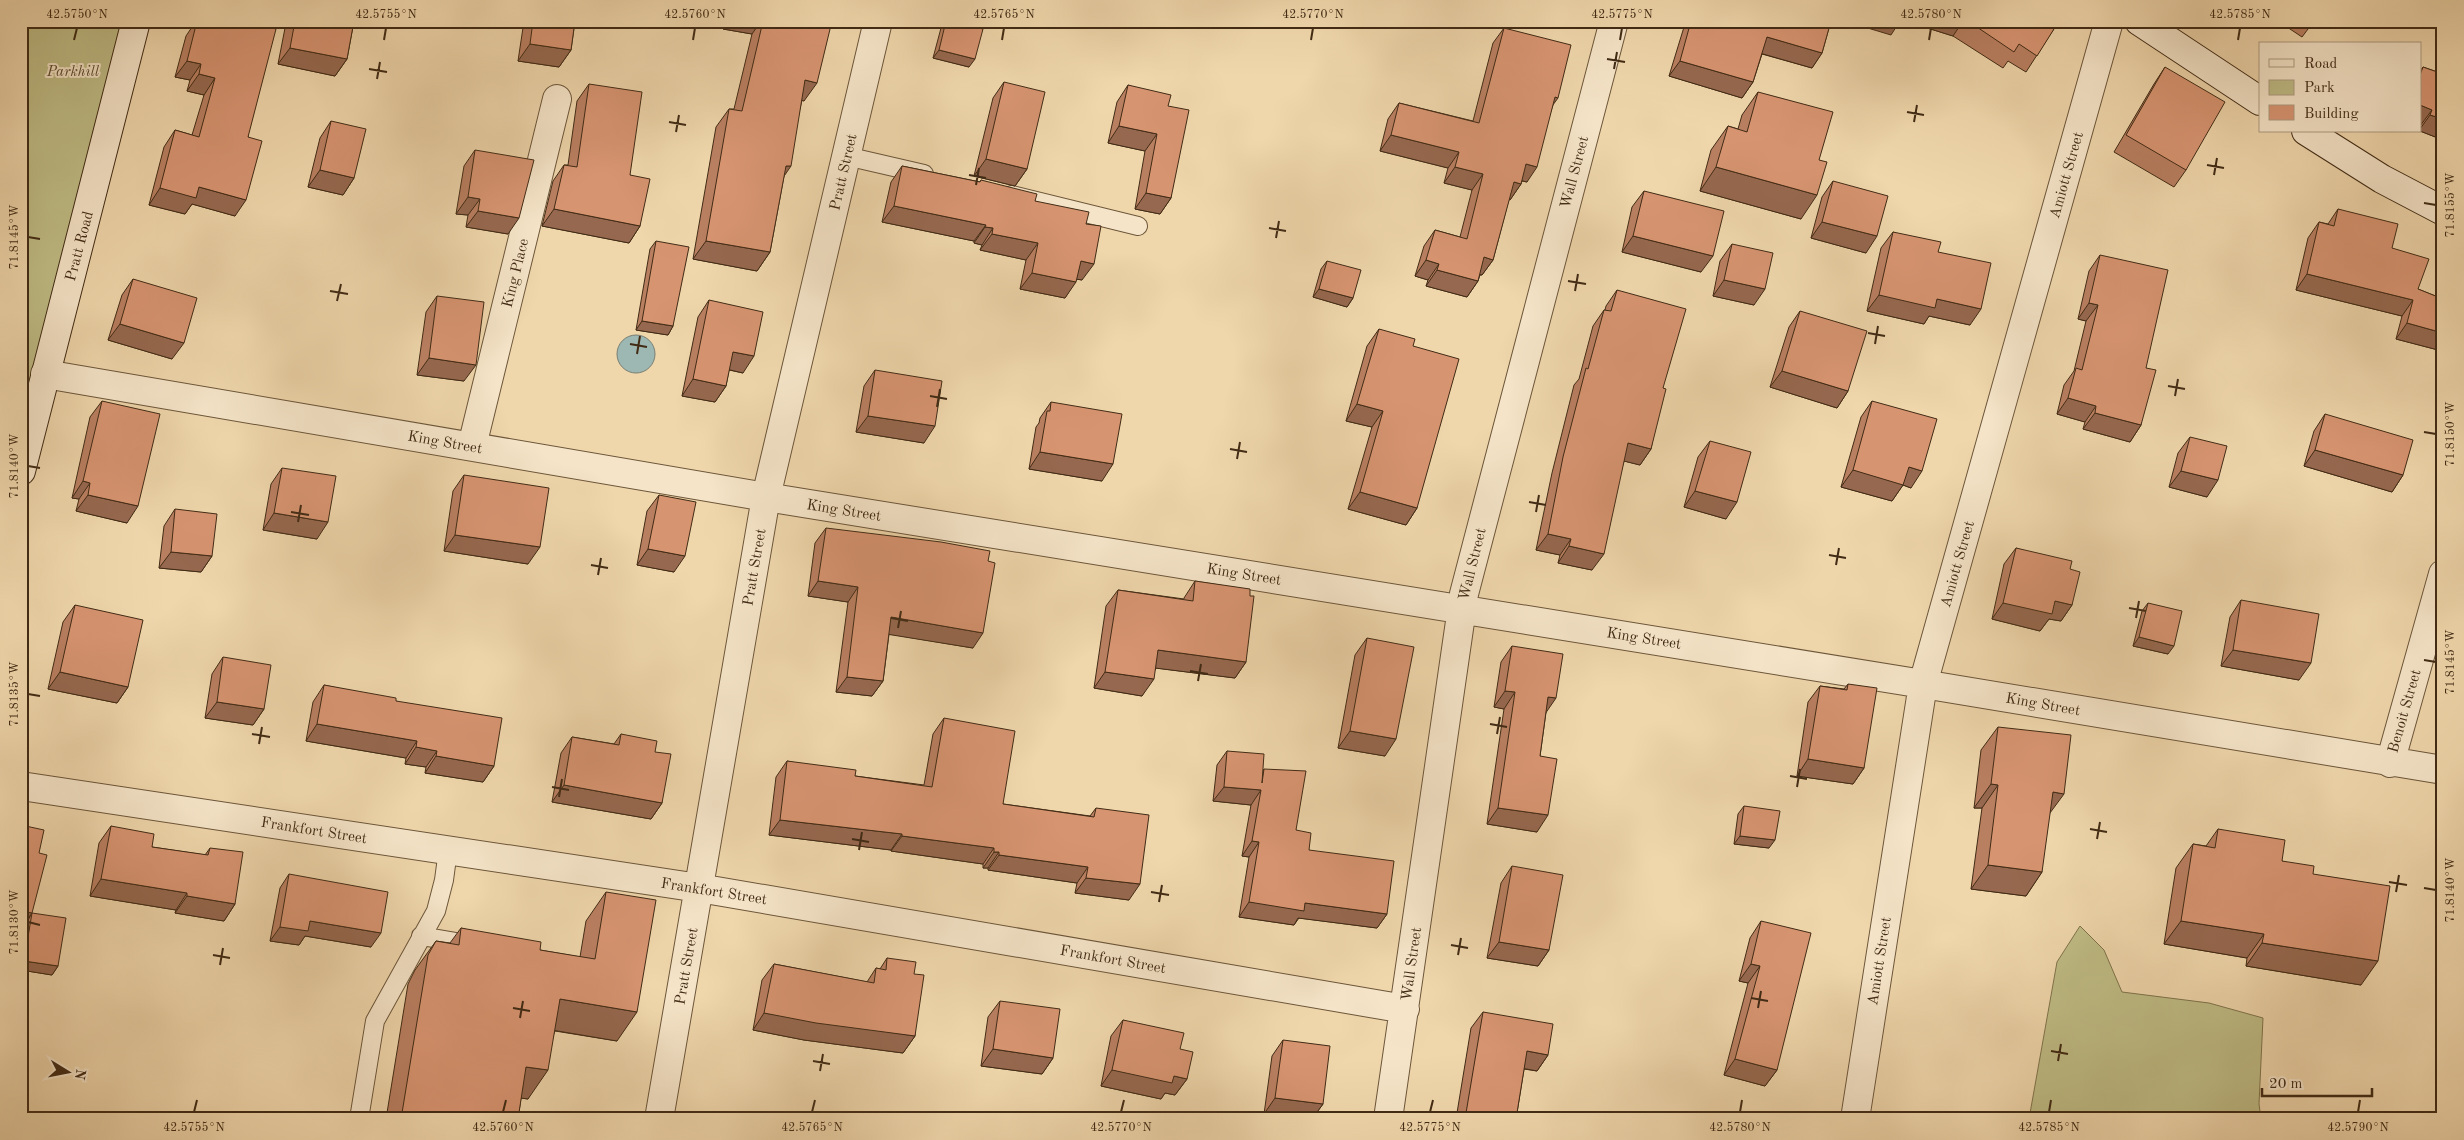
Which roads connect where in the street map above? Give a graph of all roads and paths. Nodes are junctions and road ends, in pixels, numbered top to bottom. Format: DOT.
graph roads {
  1 [pos="136,21"];
  2 [pos="878,21"];
  3 [pos="1614,21"];
  4 [pos="2109,21"];
  5 [pos="2139,21"];
  6 [pos="557,99"];
  7 [pos="2259,100"];
  8 [pos="2308,132"];
  9 [pos="846,156"];
  10 [pos="940,178"];
  11 [pos="997,192"];
  12 [pos="2443,211"];
  13 [pos="1138,226"];
  14 [pos="45,374"];
  15 [pos="472,446"];
  16 [pos="21,471"];
  17 [pos="766,497"];
  18 [pos="2443,574"];
  19 [pos="1462,609"];
  20 [pos="1923,684"];
  21 [pos="2390,763"];
  22 [pos="2443,770"];
  23 [pos="21,786"];
  24 [pos="448,850"];
  25 [pos="699,888"];
  26 [pos="421,936"];
  27 [pos="495,948"];
  28 [pos="1405,1009"];
  29 [pos="359,1119"];
  30 [pos="659,1119"];
  31 [pos="1388,1119"];
  32 [pos="1855,1119"];
  1 -- 14 [label="street, Pratt Road"];
  2 -- 9 [label="street, Pratt Street"];
  3 -- 19 [label="street, Wall Street"];
  4 -- 20 [label="street, Amiott Street"];
  5 -- 7 [label="street"];
  6 -- 15 [label="street, King Place"];
  8 -- 12 [label="street"];
  9 -- 10 [label="lane"];
  9 -- 17 [label="street, Pratt Street"];
  11 -- 13 [label="lane"];
  14 -- 15 [label="street, King Street"];
  14 -- 16 [label="street, Pratt Road"];
  15 -- 17 [label="street, King Street"];
  17 -- 19 [label="street, King Street"];
  17 -- 25 [label="street, Pratt Street"];
  18 -- 21 [label="street, Benoit Street"];
  19 -- 20 [label="street, King Street"];
  19 -- 28 [label="street, Wall Street"];
  20 -- 21 [label="street, King Street"];
  20 -- 32 [label="street, Amiott Street"];
  21 -- 22 [label="street, King Street"];
  23 -- 24 [label="street, Frankfort Street"];
  24 -- 25 [label="street, Frankfort Street"];
  24 -- 26 [label="lane"];
  25 -- 28 [label="street, Frankfort Street"];
  25 -- 30 [label="street, Pratt Street"];
  26 -- 27 [label="lane"];
  26 -- 29 [label="lane"];
  28 -- 31 [label="street, Wall Street"];
}
